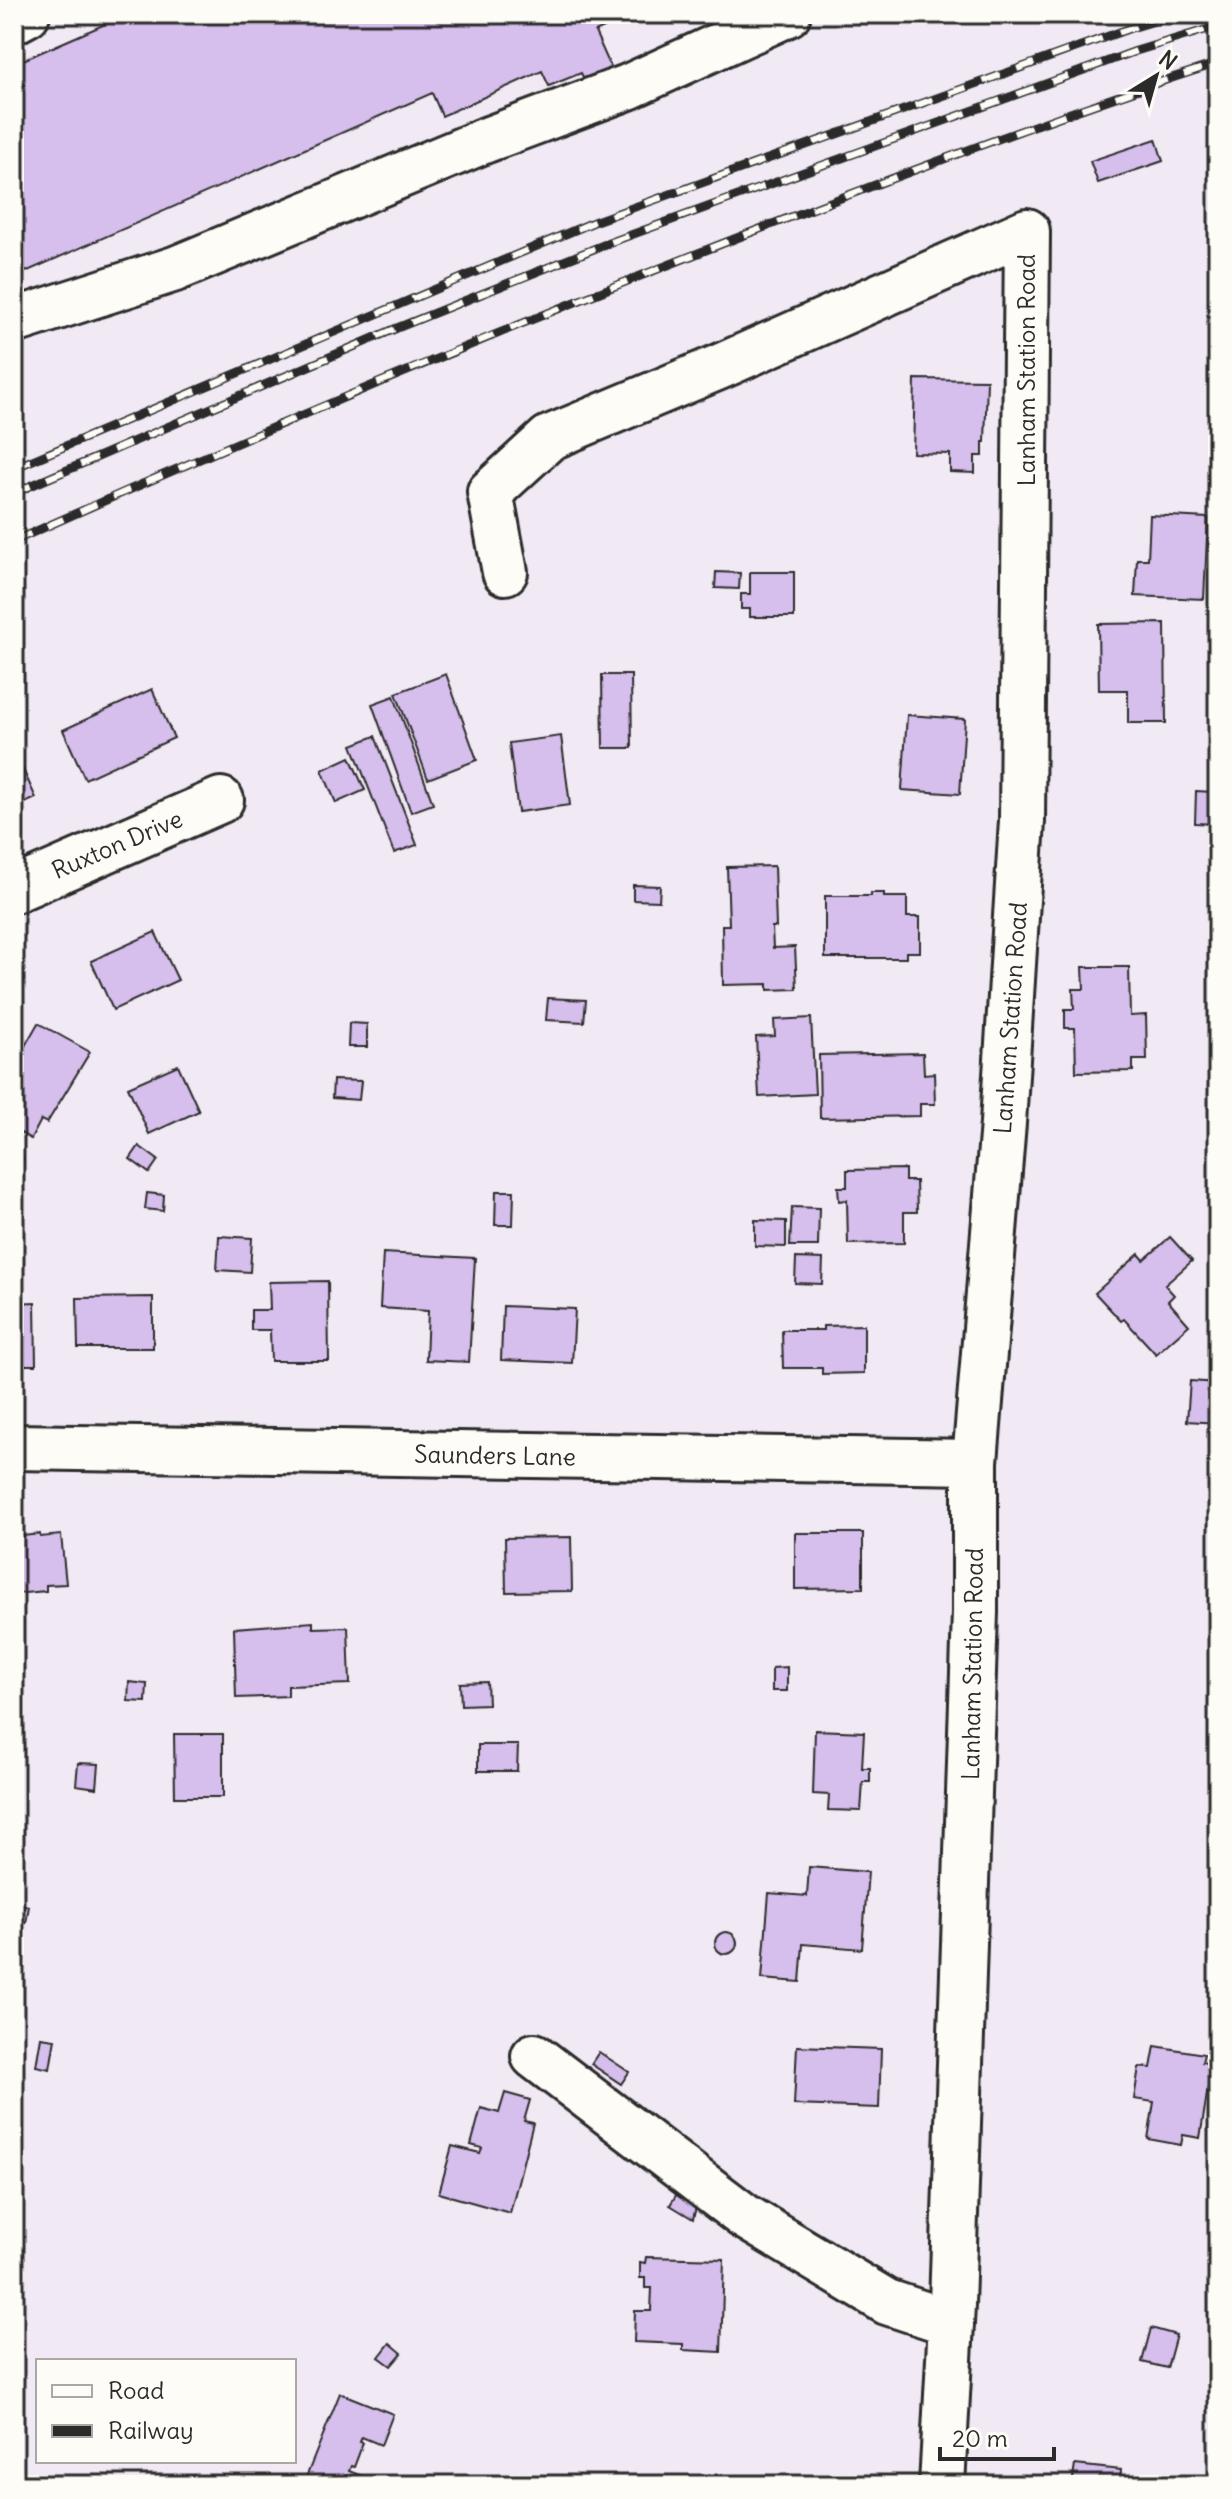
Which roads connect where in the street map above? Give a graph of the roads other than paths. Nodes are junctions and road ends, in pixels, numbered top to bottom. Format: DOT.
graph roads {
  1 [pos="27,14"];
  2 [pos="788,14"];
  3 [pos="14,21"];
  4 [pos="14,321"];
  5 [pos="505,572"];
  6 [pos="221,800"];
  7 [pos="14,890"];
  8 [pos="14,1447"];
  9 [pos="975,1462"];
  10 [pos="534,2056"];
  11 [pos="951,2323"];
  12 [pos="942,2485"];
  1 -- 3 [label="street"];
  2 -- 4 [label="street"];
  5 -- 9 [label="street, Lanham Station Road"];
  6 -- 7 [label="street, Ruxton Drive"];
  8 -- 9 [label="street, Saunders Lane"];
  9 -- 11 [label="street, Lanham Station Road"];
  10 -- 11 [label="street"];
  11 -- 12 [label="street, Lanham Station Road"];
}
